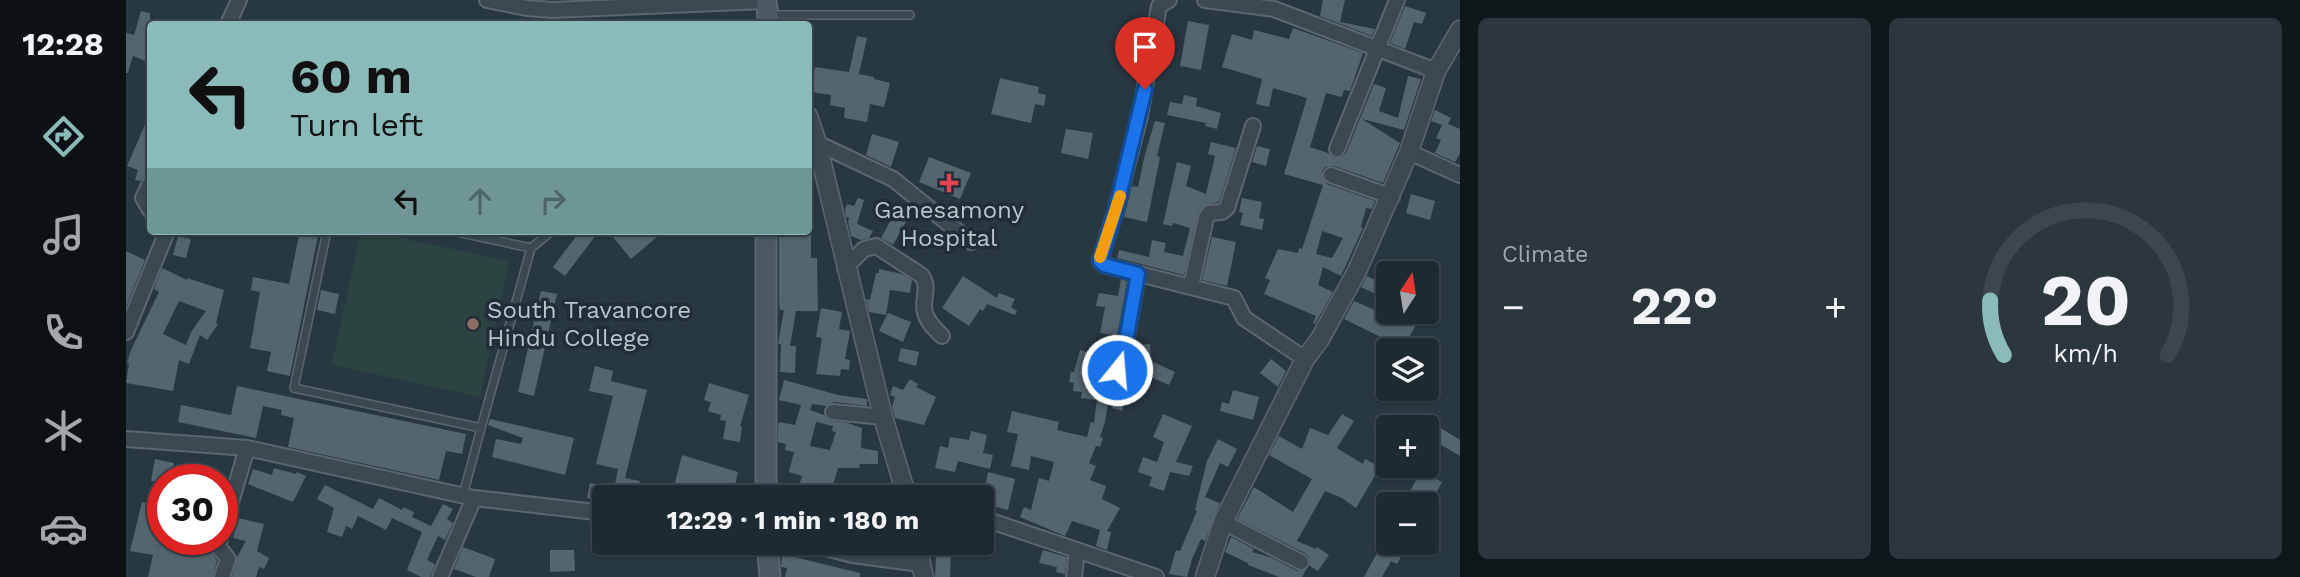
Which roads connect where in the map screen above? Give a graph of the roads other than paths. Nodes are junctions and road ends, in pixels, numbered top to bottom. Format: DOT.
graph roads {
  1 [pos="239,0"];
  2 [pos="487,0"];
  3 [pos="1169,0"];
  4 [pos="1205,0"];
  5 [pos="1398,0"];
  6 [pos="767,10"];
  7 [pos="910,15"];
  8 [pos="229,21"];
  9 [pos="1460,30"];
  10 [pos="1377,50"];
  11 [pos="1436,71"];
  12 [pos="1253,126"];
  13 [pos="812,128"];
  14 [pos="817,143"];
  15 [pos="1337,149"];
  16 [pos="1409,152"];
  17 [pos="1331,175"];
  18 [pos="1460,175"];
  19 [pos="1392,197"];
  20 [pos="166,235"];
  21 [pos="326,235"];
  22 [pos="471,235"];
  23 [pos="547,235"];
  24 [pos="766,235"];
  25 [pos="971,242"];
  26 [pos="531,248"];
  27 [pos="845,268"];
  28 [pos="1138,274"];
  29 [pos="1191,286"];
  30 [pos="126,332"];
  31 [pos="942,336"];
  32 [pos="1305,359"];
  33 [pos="1117,370"];
  34 [pos="833,412"];
  35 [pos="883,417"];
  36 [pos="481,428"];
  37 [pos="126,439"];
  38 [pos="247,448"];
  39 [pos="238,479"];
  40 [pos="766,485"];
  41 [pos="908,485"];
  42 [pos="469,497"];
  43 [pos="592,512"];
  44 [pos="994,522"];
  45 [pos="1223,522"];
  46 [pos="1077,550"];
  47 [pos="225,555"];
  48 [pos="768,555"];
  49 [pos="853,555"];
  50 [pos="1301,562"];
  51 [pos="922,570"];
  52 [pos="222,577"];
  53 [pos="440,577"];
  54 [pos="770,577"];
  55 [pos="1074,577"];
  56 [pos="1156,577"];
  57 [pos="1205,577"];
  1 -- 8 [label="street"];
  2 -- 6 [label="street"];
  3 -- 28 [label="street"];
  4 -- 10 [label="street"];
  5 -- 10 [label="street"];
  6 -- 7 [label="lane"];
  9 -- 11 [label="street"];
  10 -- 11 [label="street"];
  10 -- 15 [label="street"];
  11 -- 16 [label="street"];
  12 -- 29 [label="street"];
  13 -- 14 [label="street"];
  14 -- 25 [label="street"];
  14 -- 27 [label="street"];
  16 -- 18 [label="street"];
  16 -- 19 [label="street"];
  17 -- 19 [label="street"];
  19 -- 32 [label="street"];
  20 -- 30 [label="street"];
  21 -- 36 [label="lane"];
  22 -- 26 [label="lane"];
  23 -- 26 [label="lane"];
  24 -- 40 [label="main road"];
  26 -- 36 [label="lane"];
  27 -- 31 [label="street"];
  27 -- 35 [label="street"];
  28 -- 29 [label="street"];
  28 -- 33 [label="street"];
  29 -- 32 [label="street"];
  32 -- 45 [label="street"];
  34 -- 35 [label="street"];
  35 -- 41 [label="street"];
  36 -- 42 [label="lane"];
  37 -- 38 [label="street"];
  38 -- 39 [label="street"];
  38 -- 42 [label="street"];
  42 -- 43 [label="street"];
  42 -- 53 [label="street"];
  44 -- 46 [label="street"];
  45 -- 50 [label="street"];
  45 -- 57 [label="street"];
  46 -- 55 [label="street"];
  46 -- 56 [label="street"];
  47 -- 52 [label="street"];
  48 -- 54 [label="main road"];
  49 -- 51 [label="street"];
}
